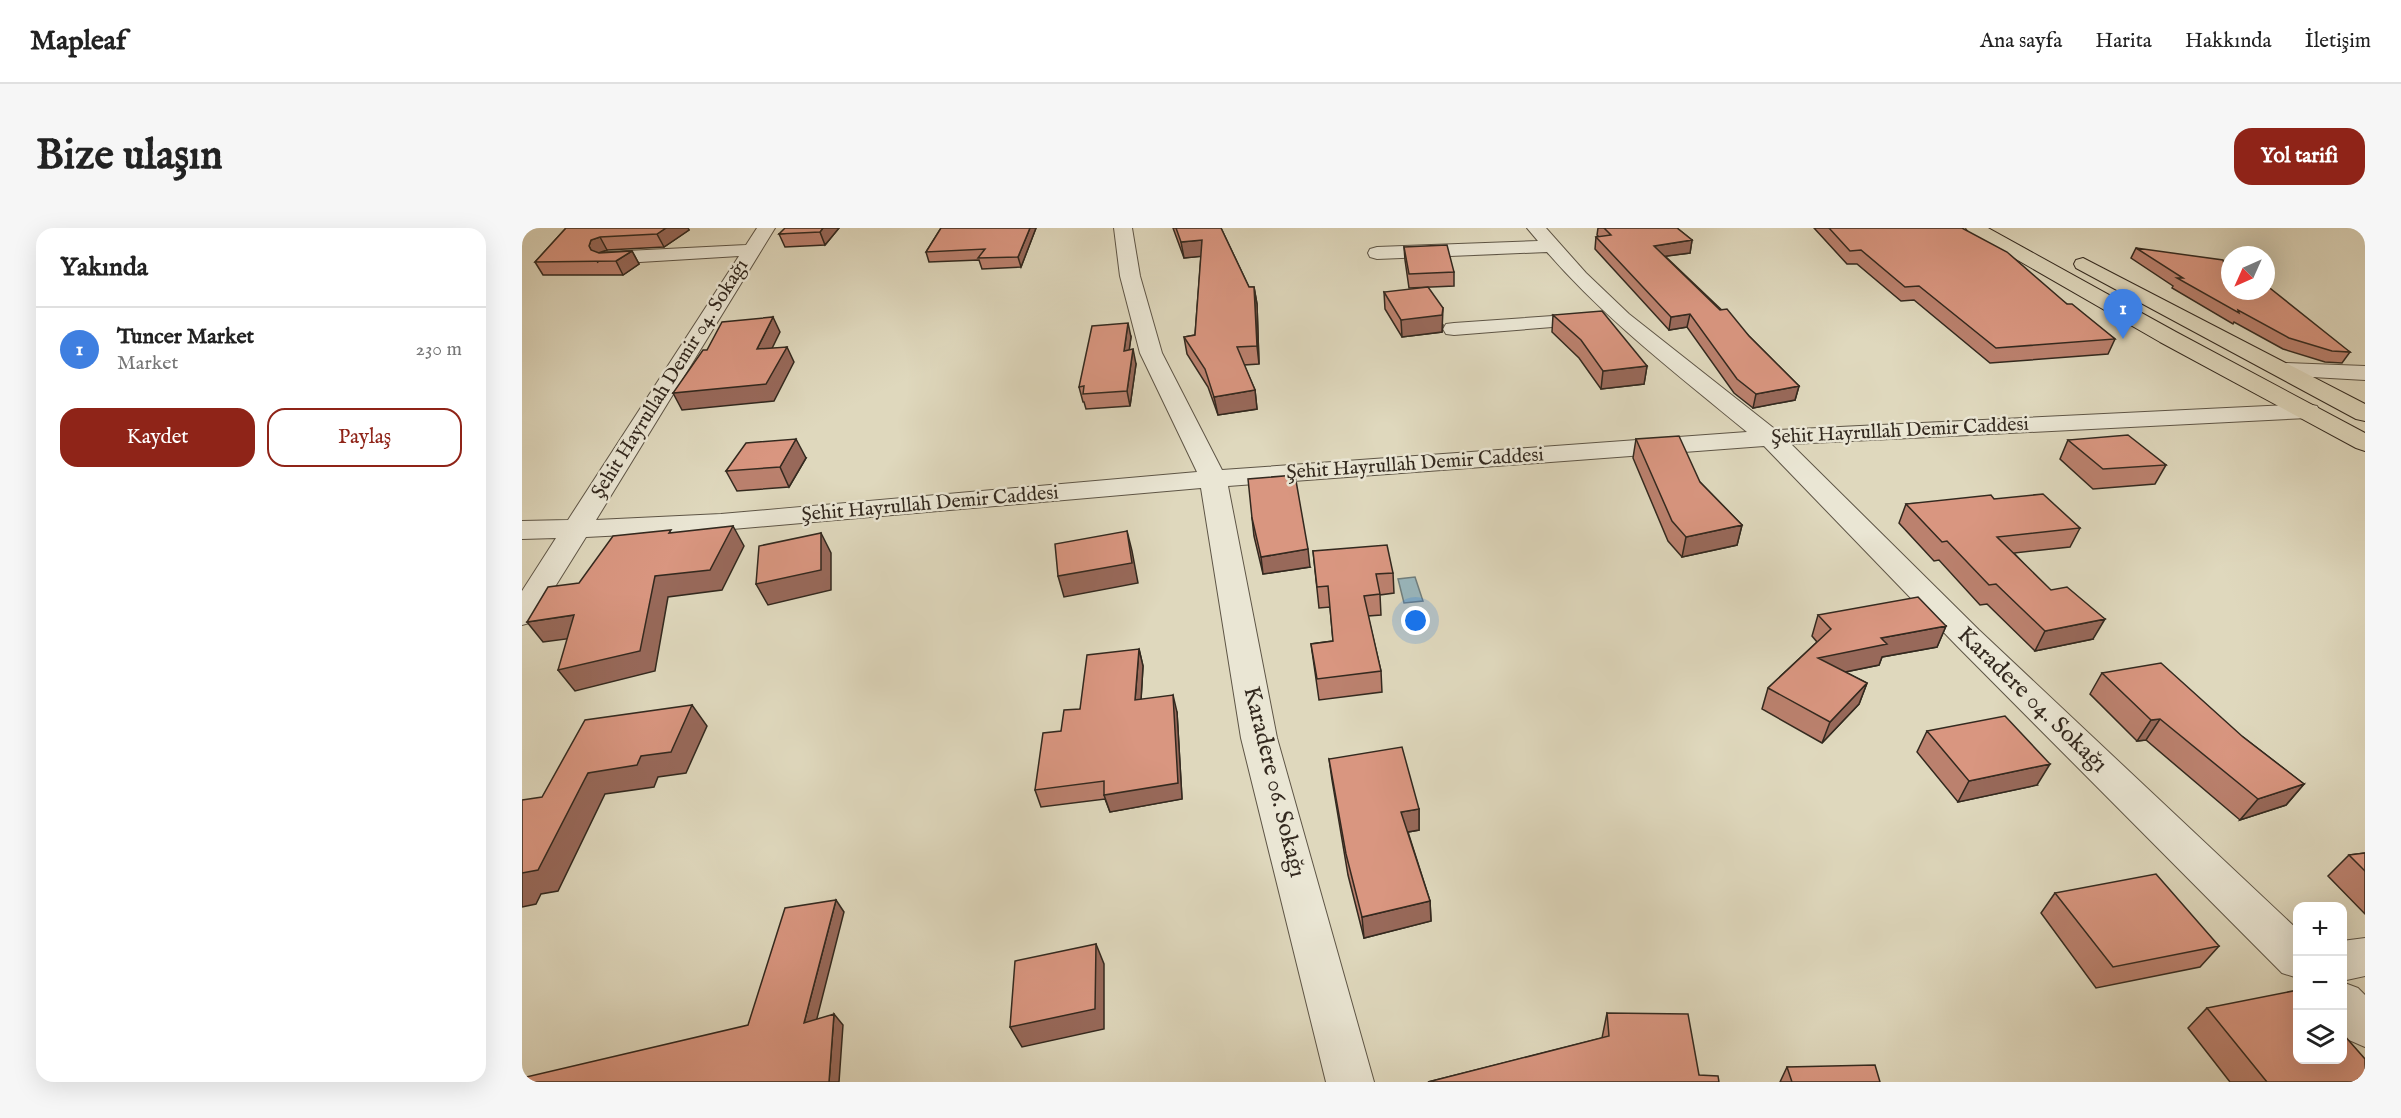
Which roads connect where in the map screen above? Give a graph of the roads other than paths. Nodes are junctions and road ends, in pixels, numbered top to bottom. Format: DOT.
graph roads {
  1 [pos="766,228"];
  2 [pos="1123,228"];
  3 [pos="1536,228"];
  4 [pos="1975,228"];
  5 [pos="1553,249"];
  6 [pos="752,250"];
  7 [pos="1377,253"];
  8 [pos="2068,256"];
  9 [pos="1458,257"];
  10 [pos="607,258"];
  11 [pos="1622,318"];
  12 [pos="1454,329"];
  13 [pos="2284,370"];
  14 [pos="2316,371"];
  15 [pos="2365,373"];
  16 [pos="2365,397"];
  17 [pos="2308,411"];
  18 [pos="2365,414"];
  19 [pos="1770,438"];
  20 [pos="2365,443"];
  21 [pos="1213,479"];
  22 [pos="522,530"];
  23 [pos="575,530"];
  24 [pos="522,615"];
  25 [pos="2295,956"];
  26 [pos="2365,957"];
  27 [pos="2347,961"];
  28 [pos="2347,1007"];
  29 [pos="2365,1025"];
  30 [pos="1350,1082"];
  1 -- 6 [label="street, Şehit Hayrullah Demir 04. Sokağı"];
  2 -- 21 [label="street, Karadere 06. Sokağı"];
  3 -- 5 [label="street, Karadere 04. Sokağı"];
  4 -- 17 [label="highway"];
  5 -- 7 [label="street"];
  5 -- 9 [label="street"];
  5 -- 11 [label="street, Karadere 04. Sokağı"];
  6 -- 10 [label="street"];
  6 -- 23 [label="street, Şehit Hayrullah Demir 04. Sokağı"];
  8 -- 13 [label="highway"];
  11 -- 12 [label="street"];
  11 -- 19 [label="street, Karadere 04. Sokağı"];
  13 -- 14 [label="street"];
  13 -- 18 [label="highway"];
  14 -- 15 [label="street"];
  14 -- 16 [label="street"];
  17 -- 19 [label="street, Şehit Hayrullah Demir Caddesi"];
  17 -- 20 [label="highway"];
  19 -- 21 [label="street, Şehit Hayrullah Demir Caddesi"];
  19 -- 25 [label="street, Karadere 04. Sokağı"];
  21 -- 23 [label="street, Şehit Hayrullah Demir Caddesi"];
  21 -- 30 [label="street, Karadere 06. Sokağı"];
  22 -- 23 [label="street, Şehit Hayrullah Demir Caddesi"];
  23 -- 24 [label="street, Şehit Hayrullah Demir 04. Sokağı"];
  26 -- 27 [label="street"];
  28 -- 29 [label="street"];
}
